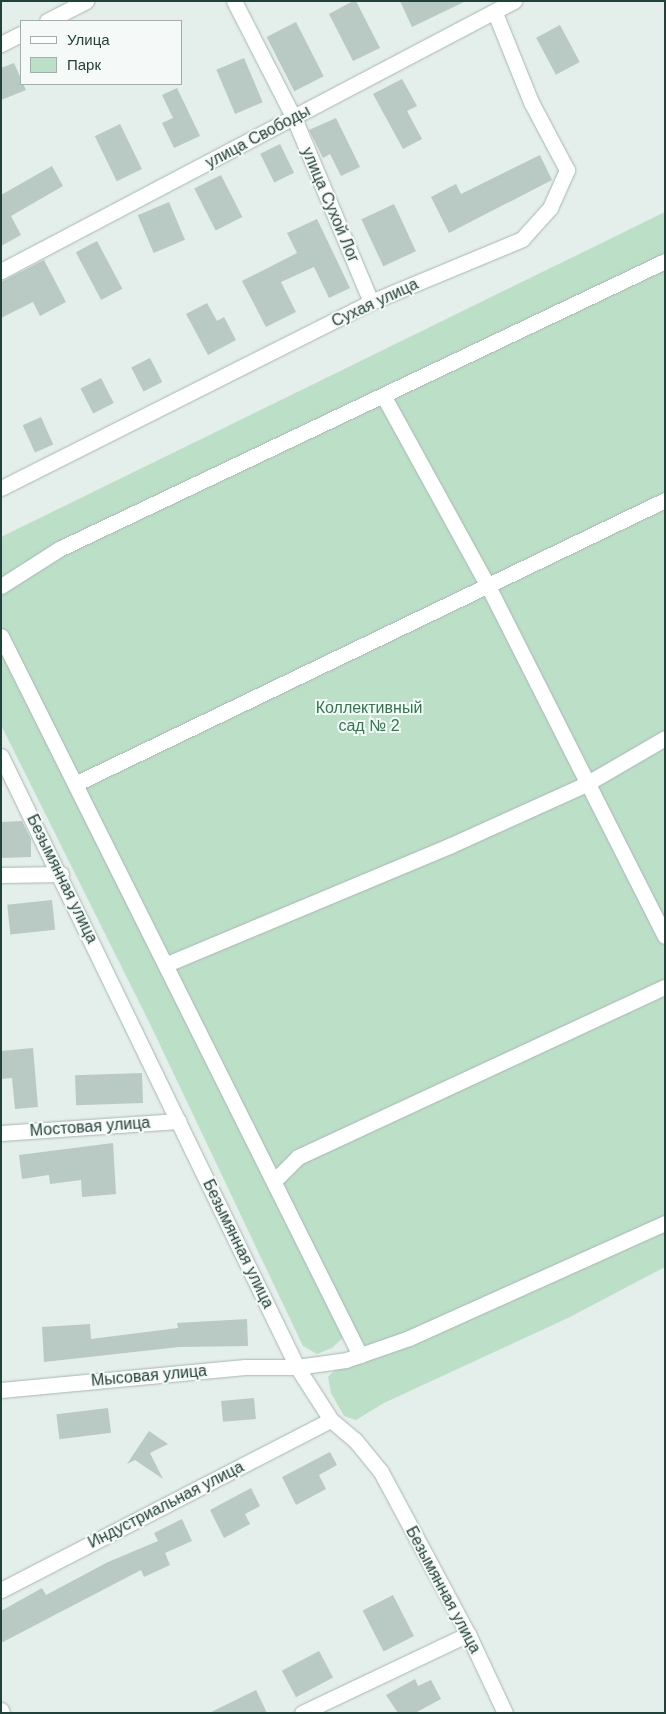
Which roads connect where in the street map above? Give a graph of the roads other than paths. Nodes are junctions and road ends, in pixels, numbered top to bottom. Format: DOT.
graph roads {
  1 [pos="86,1"];
  2 [pos="234,1"];
  3 [pos="514,1"];
  4 [pos="495,13"];
  5 [pos="49,20"];
  6 [pos="20,34"];
  7 [pos="1,44"];
  8 [pos="294,118"];
  9 [pos="665,261"];
  10 [pos="1,271"];
  11 [pos="372,302"];
  12 [pos="384,397"];
  13 [pos="1,488"];
  14 [pos="665,500"];
  15 [pos="1,586"];
  16 [pos="488,586"];
  17 [pos="1,636"];
  18 [pos="665,738"];
  19 [pos="1,756"];
  20 [pos="77,784"];
  21 [pos="586,784"];
  22 [pos="61,874"];
  23 [pos="1,876"];
  24 [pos="665,936"];
  25 [pos="167,964"];
  26 [pos="665,986"];
  27 [pos="180,1121"];
  28 [pos="1,1134"];
  29 [pos="274,1180"];
  30 [pos="665,1222"];
  31 [pos="360,1355"];
  32 [pos="297,1367"];
  33 [pos="1,1390"];
  34 [pos="331,1420"];
  35 [pos="1,1590"];
  36 [pos="468,1634"];
  37 [pos="302,1713"];
  38 [pos="504,1713"];
  1 -- 5 [label="street"];
  2 -- 8 [label="street, улица Сухой Лог"];
  3 -- 4 [label="street, улица Свободы"];
  4 -- 8 [label="street, улица Свободы"];
  4 -- 11 [label="street, Сухая улица"];
  6 -- 7 [label="street"];
  8 -- 10 [label="street, улица Свободы"];
  8 -- 11 [label="street, улица Сухой Лог"];
  9 -- 12 [label="street"];
  11 -- 13 [label="street, Сухая улица"];
  12 -- 15 [label="street"];
  12 -- 16 [label="street"];
  14 -- 16 [label="street"];
  16 -- 20 [label="street"];
  16 -- 21 [label="street"];
  17 -- 20 [label="street"];
  18 -- 21 [label="street"];
  19 -- 22 [label="street, Безымянная улица"];
  20 -- 25 [label="street"];
  21 -- 24 [label="street"];
  21 -- 25 [label="street"];
  22 -- 23 [label="street"];
  22 -- 27 [label="street, Безымянная улица"];
  25 -- 29 [label="street"];
  26 -- 29 [label="street"];
  27 -- 28 [label="street, Мостовая улица"];
  27 -- 32 [label="street, Безымянная улица"];
  29 -- 31 [label="street"];
  30 -- 31 [label="street, Мысовая улица"];
  31 -- 32 [label="street, Мысовая улица"];
  32 -- 33 [label="street, Мысовая улица"];
  32 -- 34 [label="street, Безымянная улица"];
  34 -- 35 [label="street, Индустриальная улица"];
  34 -- 36 [label="street, Безымянная улица"];
  36 -- 37 [label="street"];
  36 -- 38 [label="street, Безымянная улица"];
}
